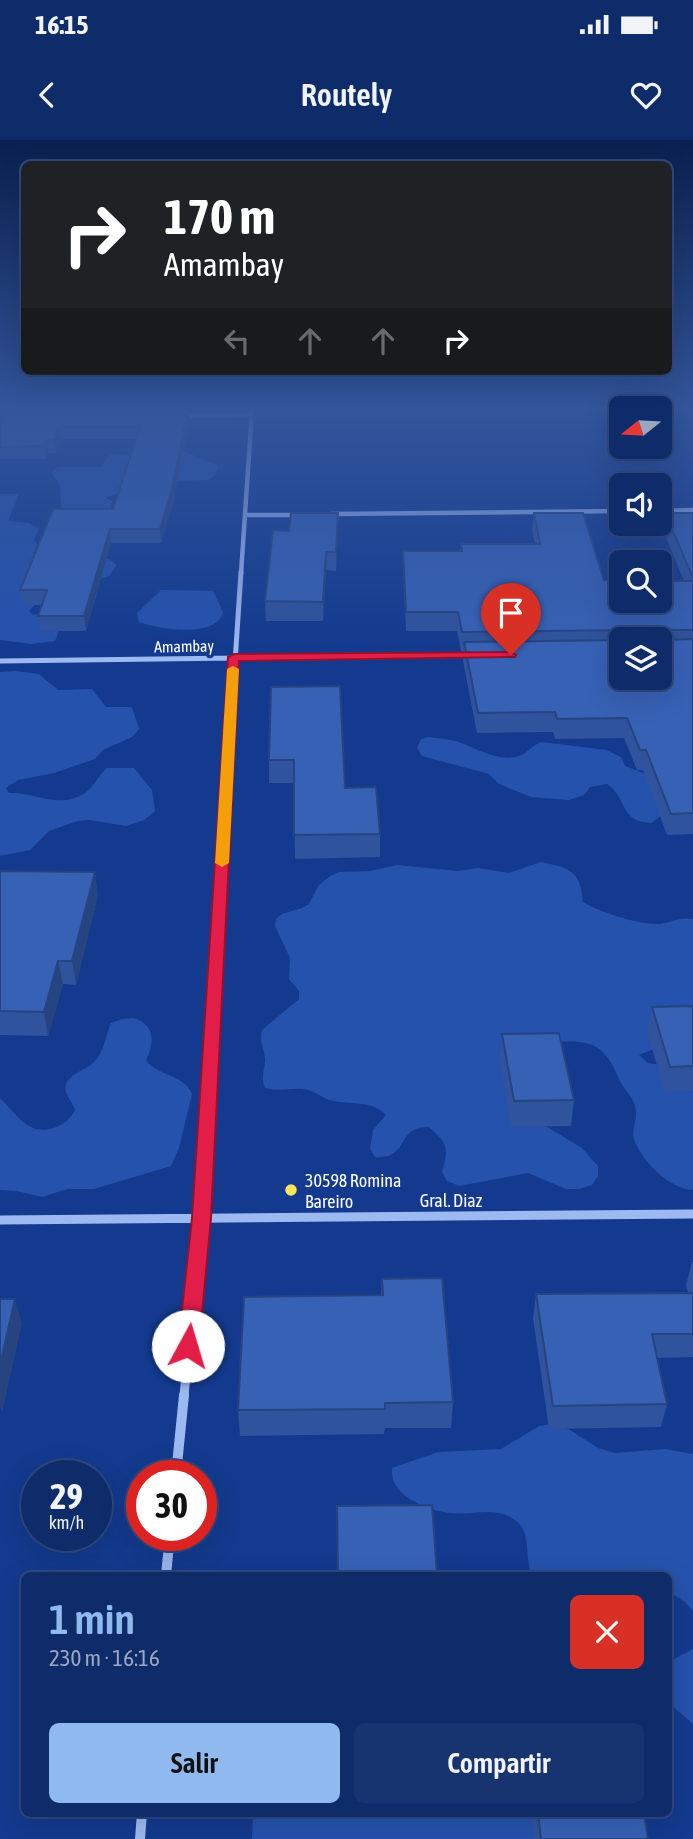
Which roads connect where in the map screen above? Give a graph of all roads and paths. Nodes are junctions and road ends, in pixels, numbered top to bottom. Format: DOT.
graph roads {
  1 [pos="247,489"];
  2 [pos="672,510"];
  3 [pos="693,510"];
  4 [pos="609,511"];
  5 [pos="302,514"];
  6 [pos="330,514"];
  7 [pos="246,515"];
  8 [pos="483,655"];
  9 [pos="234,657"];
  10 [pos="0,661"];
  11 [pos="693,1214"];
  12 [pos="201,1218"];
  13 [pos="0,1220"];
  14 [pos="177,1460"];
  15 [pos="168,1551"];
  16 [pos="166,1572"];
  17 [pos="142,1817"];
  18 [pos="140,1839"];
  1 -- 7 [label="street"];
  2 -- 3 [label="street"];
  4 -- 6 [label="street"];
  5 -- 7 [label="street"];
  7 -- 9 [label="street"];
  8 -- 9 [label="street, Amambay"];
  9 -- 10 [label="street, Amambay"];
  9 -- 12 [label="street"];
  11 -- 12 [label="street, Gral. Diaz"];
  12 -- 13 [label="street, Gral. Diaz"];
  12 -- 14 [label="street"];
  15 -- 16 [label="street"];
  17 -- 18 [label="street"];
}
